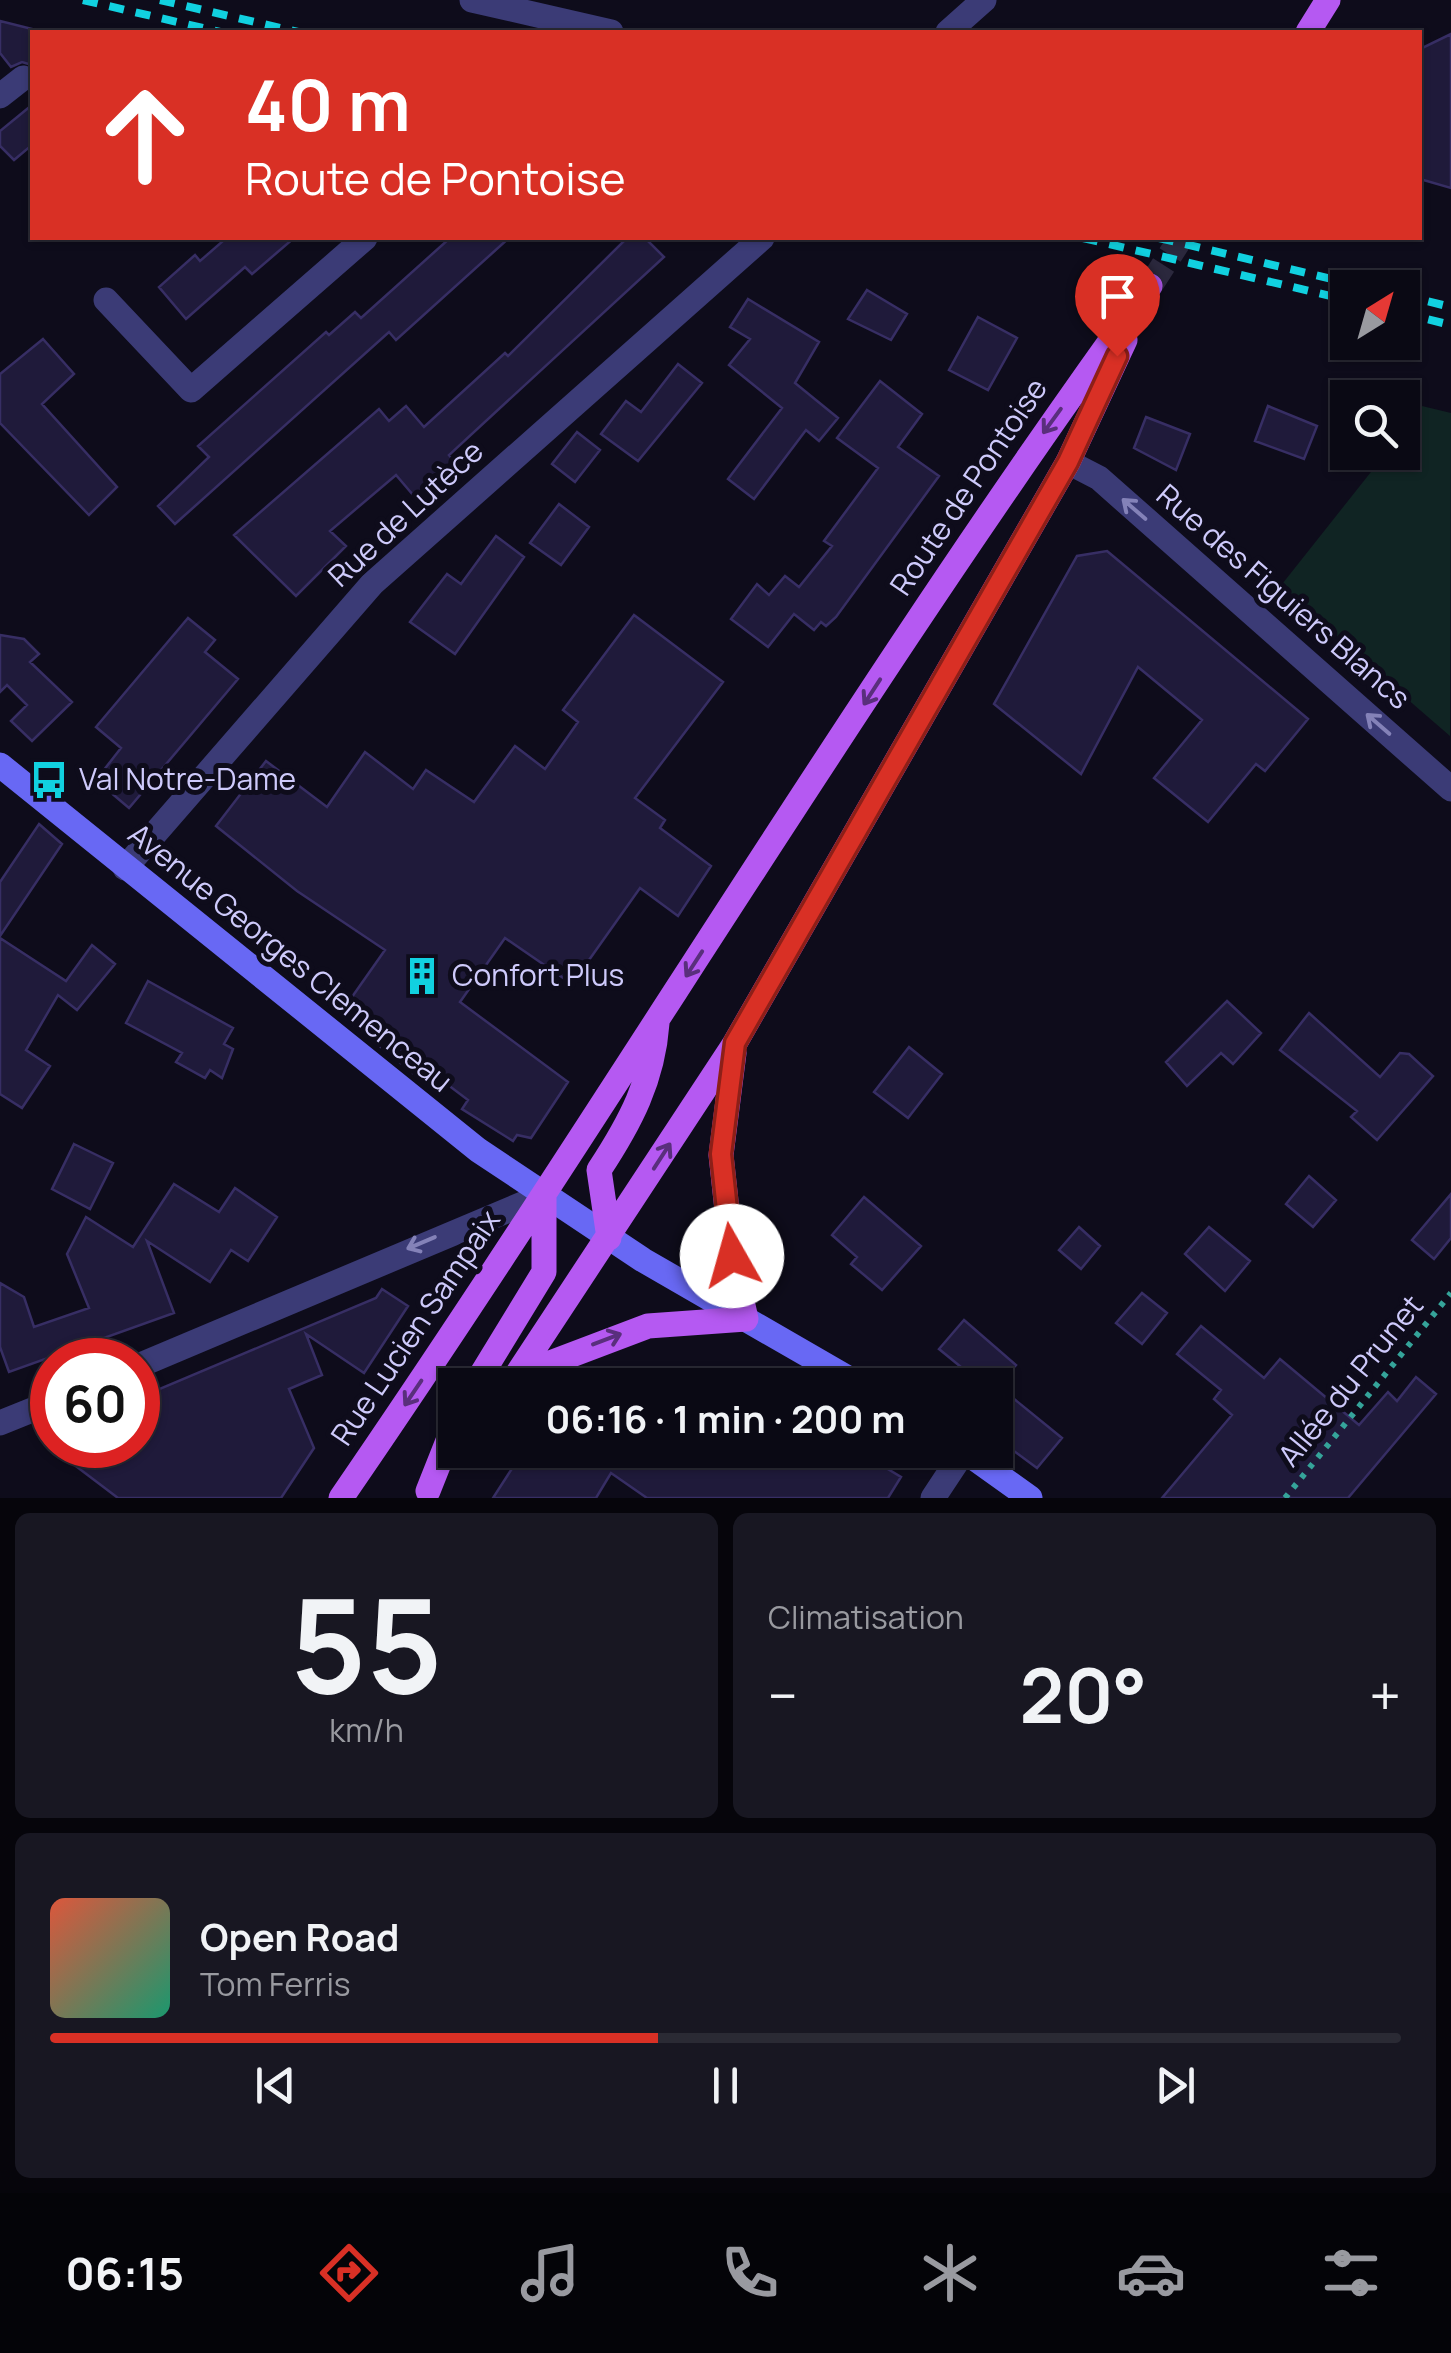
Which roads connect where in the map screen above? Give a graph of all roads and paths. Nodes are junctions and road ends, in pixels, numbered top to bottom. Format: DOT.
graph roads {
  1 [pos="472,0"];
  2 [pos="573,0"];
  3 [pos="984,0"];
  4 [pos="1328,0"];
  5 [pos="554,19"];
  6 [pos="602,30"];
  7 [pos="950,30"];
  8 [pos="1309,30"];
  9 [pos="22,78"];
  10 [pos="0,96"];
  11 [pos="363,240"];
  12 [pos="760,240"];
  13 [pos="106,300"];
  14 [pos="1068,462"];
  15 [pos="0,764"];
  16 [pos="1451,788"];
  17 [pos="125,868"];
  18 [pos="658,1020"];
  19 [pos="735,1043"];
  20 [pos="544,1195"];
  21 [pos="609,1238"];
  22 [pos="1451,1293"];
  23 [pos="746,1320"];
  24 [pos="160,1357"];
  25 [pos="485,1368"];
  26 [pos="521,1368"];
  27 [pos="543,1368"];
  28 [pos="830,1368"];
  29 [pos="30,1411"];
  30 [pos="0,1423"];
  31 [pos="438,1463"];
  32 [pos="447,1468"];
  33 [pos="952,1468"];
  34 [pos="989,1468"];
  35 [pos="425,1494"];
  36 [pos="341,1498"];
  37 [pos="932,1498"];
  38 [pos="1030,1498"];
  39 [pos="1285,1498"];
  1 -- 5 [label="street"];
  2 -- 5 [label="street"];
  3 -- 7 [label="street"];
  4 -- 8 [label="main road"];
  5 -- 6 [label="street"];
  9 -- 10 [label="street"];
  11 -- 13 [label="street"];
  12 -- 17 [label="street, Rue de Lutèce"];
  16 -- 14 [label="street, Rue des Figuiers Blancs, one-way"];
  14 -- 18 [label="main road, Route de Pontoise, one-way"];
  14 -- 19 [label="main road, Route de Pontoise"];
  15 -- 17 [label="main road, Avenue Georges Clemenceau"];
  17 -- 20 [label="main road, Avenue Georges Clemenceau"];
  18 -- 20 [label="main road, Route de Pontoise"];
  18 -- 21 [label="main road"];
  21 -- 19 [label="main road, Route de Pontoise, one-way"];
  19 -- 23 [label="main road"];
  20 -- 21 [label="main road, Avenue Georges Clemenceau"];
  20 -- 24 [label="street, one-way"];
  20 -- 25 [label="main road"];
  20 -- 36 [label="main road, Rue Lucien Sampaix, one-way"];
  21 -- 23 [label="main road, Avenue Georges Clemenceau"];
  21 -- 26 [label="main road"];
  22 -- 39 [label="path, Allée du Prunet"];
  27 -- 23 [label="main road, one-way"];
  23 -- 28 [label="main road, Avenue Georges Clemenceau"];
  29 -- 30 [label="street"];
  31 -- 35 [label="main road"];
  32 -- 35 [label="main road"];
  33 -- 37 [label="street"];
  34 -- 38 [label="main road"];
}
